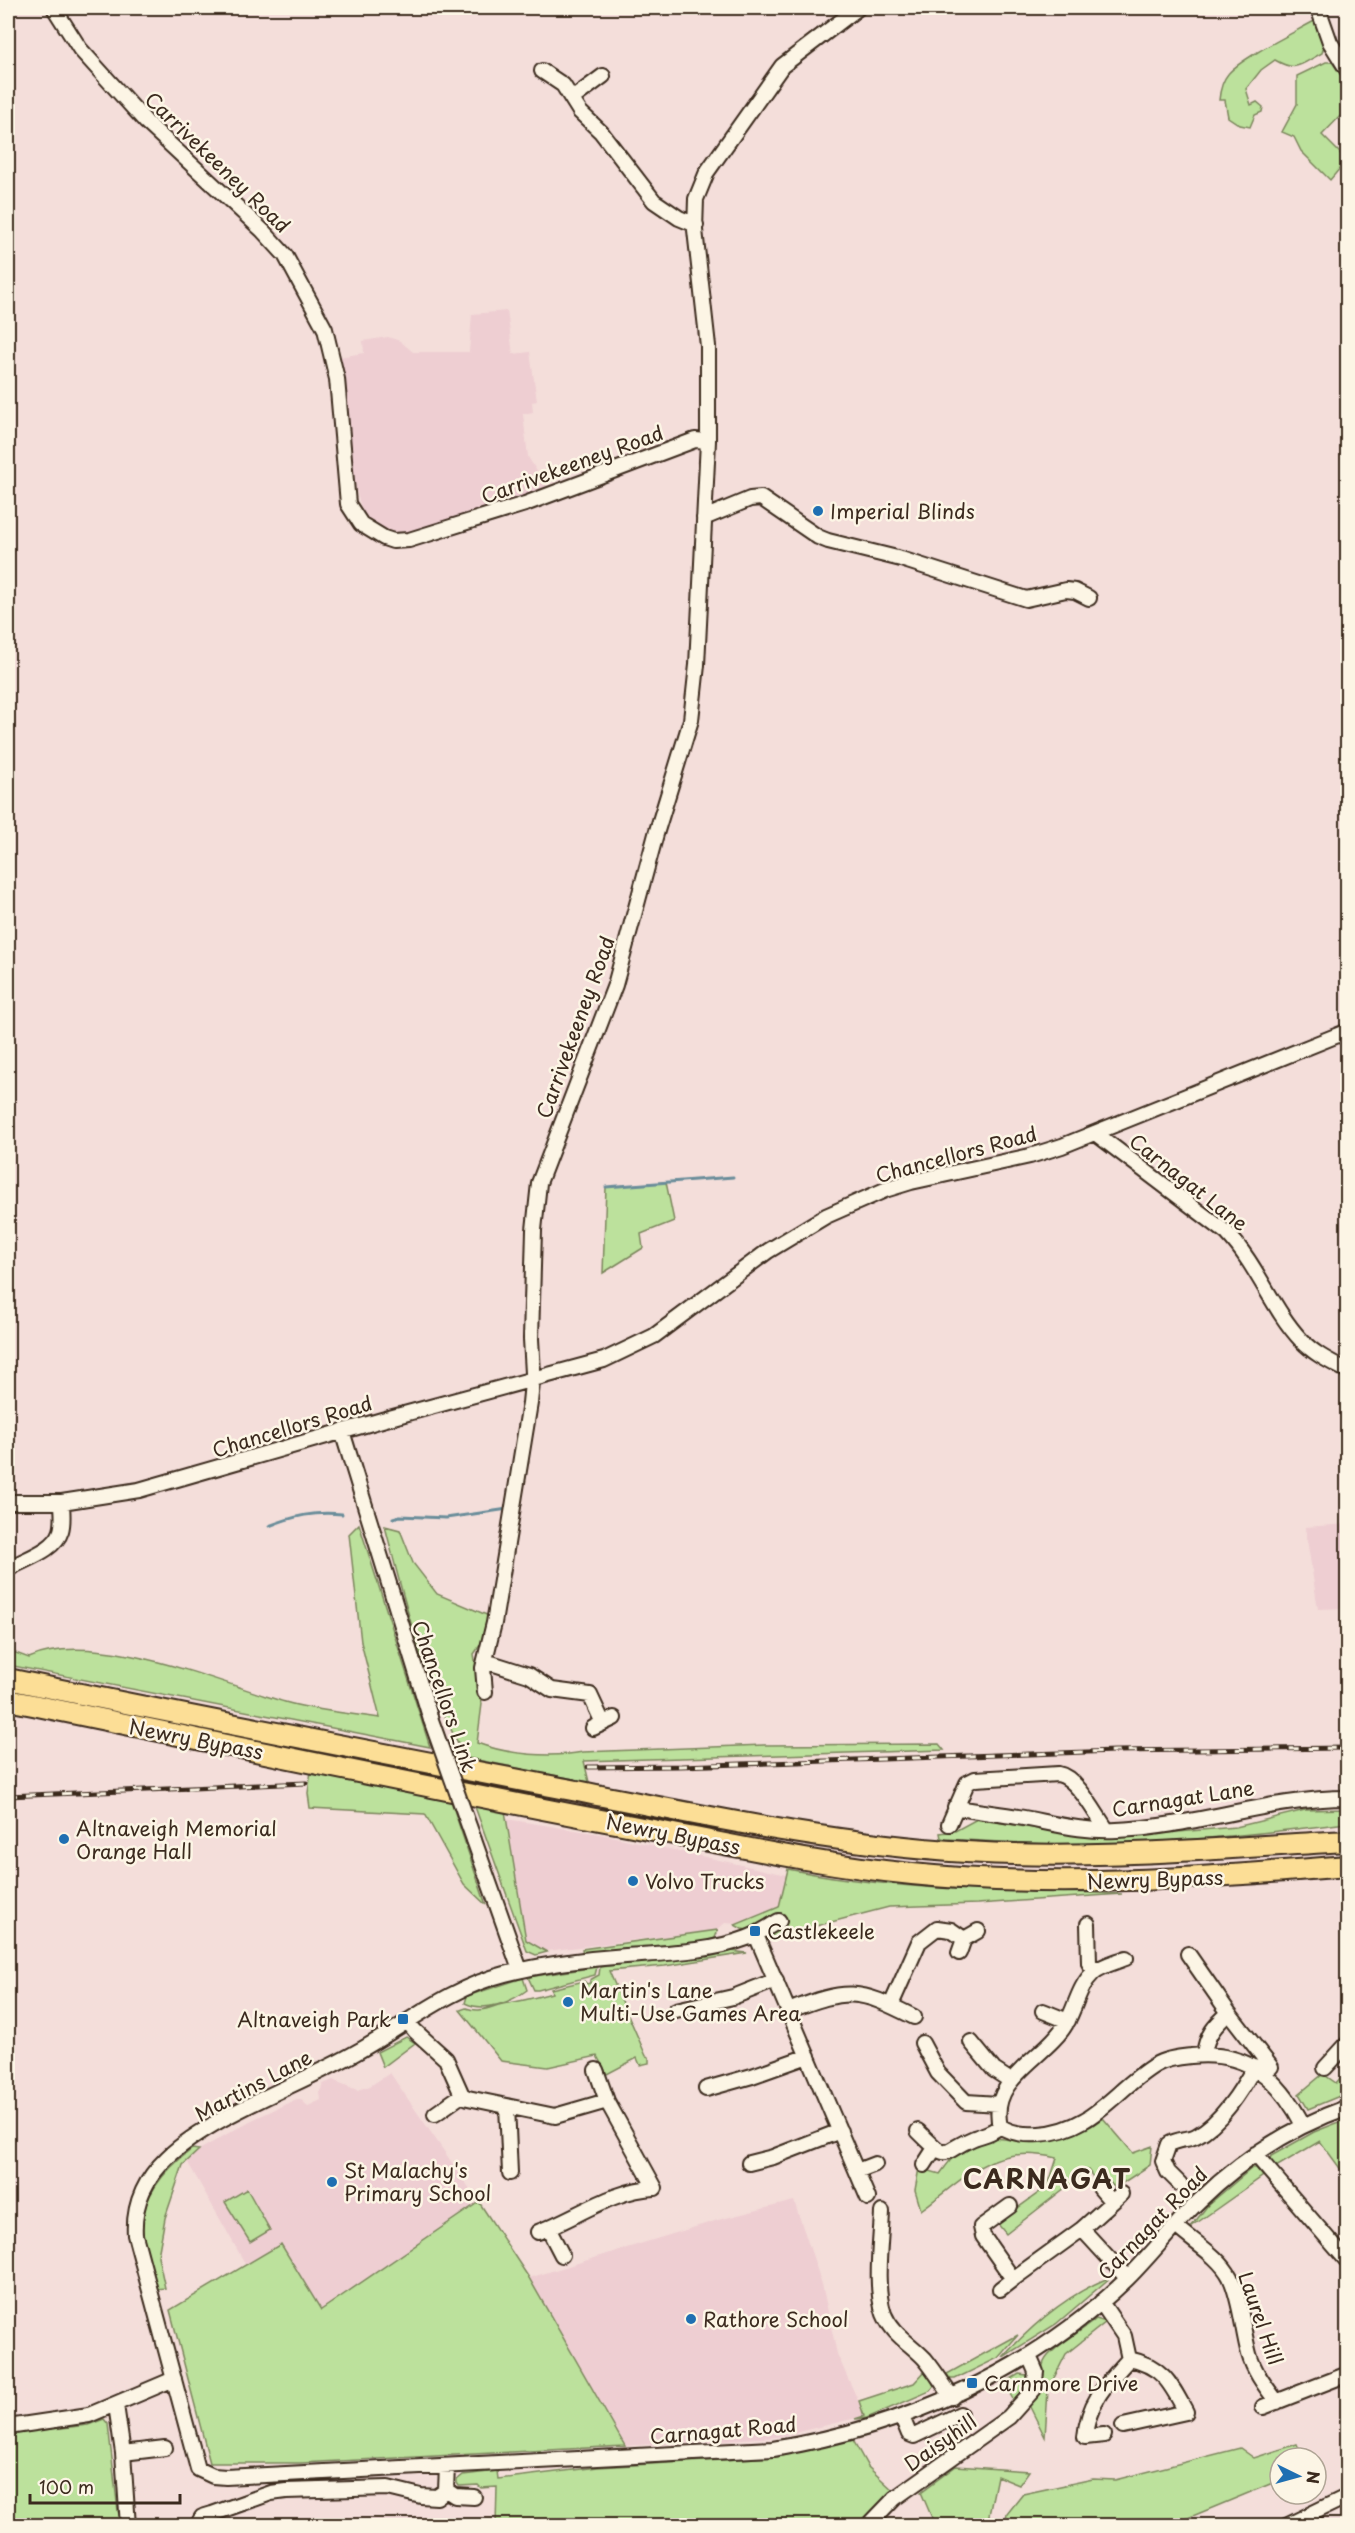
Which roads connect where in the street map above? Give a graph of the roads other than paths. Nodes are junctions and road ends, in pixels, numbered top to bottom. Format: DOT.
graph roads {
  1 [pos="54,8"];
  2 [pos="858,8"];
  3 [pos="1318,8"];
  4 [pos="542,71"];
  5 [pos="1347,71"];
  6 [pos="603,76"];
  7 [pos="572,99"];
  8 [pos="696,225"];
  9 [pos="708,441"];
  10 [pos="704,518"];
  11 [pos="1089,598"];
  12 [pos="1347,1031"];
  13 [pos="1095,1133"];
  14 [pos="1347,1371"];
  15 [pos="531,1380"];
  16 [pos="342,1431"];
  17 [pos="8,1502"];
  18 [pos="62,1502"];
  19 [pos="8,1569"];
  20 [pos="485,1661"];
  21 [pos="8,1679"];
  22 [pos="485,1692"];
  23 [pos="8,1700"];
  24 [pos="603,1723"];
  25 [pos="1347,1798"];
  26 [pos="955,1807"];
  27 [pos="949,1824"];
  28 [pos="1107,1830"];
  29 [pos="1347,1841"];
  30 [pos="1347,1866"];
  31 [pos="779,1921"];
  32 [pos="1088,1924"];
  33 [pos="978,1931"];
  34 [pos="756,1935"];
  35 [pos="964,1939"];
  36 [pos="959,1953"];
  37 [pos="1188,1954"];
  38 [pos="1123,1964"];
  39 [pos="520,1970"];
  40 [pos="1095,1971"];
  41 [pos="776,1980"];
  42 [pos="891,2006"];
  43 [pos="676,2010"];
  44 [pos="788,2011"];
  45 [pos="1043,2011"];
  46 [pos="1229,2013"];
  47 [pos="914,2017"];
  48 [pos="407,2020"];
  49 [pos="1068,2022"];
  50 [pos="972,2042"];
  51 [pos="922,2043"];
  52 [pos="1347,2043"];
  53 [pos="1204,2055"];
  54 [pos="808,2056"];
  55 [pos="1254,2067"];
  56 [pos="1271,2067"];
  57 [pos="1325,2068"];
  58 [pos="597,2070"];
  59 [pos="1011,2081"];
  60 [pos="706,2089"];
  61 [pos="462,2095"];
  62 [pos="607,2101"];
  63 [pos="999,2104"];
  64 [pos="507,2106"];
  65 [pos="1347,2107"];
  66 [pos="435,2114"];
  67 [pos="1303,2125"];
  68 [pos="1000,2126"];
  69 [pos="840,2132"];
  70 [pos="918,2132"];
  71 [pos="935,2148"];
  72 [pos="1255,2154"];
  73 [pos="749,2163"];
  74 [pos="875,2164"];
  75 [pos="924,2165"];
  76 [pos="857,2171"];
  77 [pos="510,2174"];
  78 [pos="1180,2184"];
  79 [pos="669,2187"];
  80 [pos="655,2188"];
  81 [pos="1100,2188"];
  82 [pos="868,2198"];
  83 [pos="1010,2206"];
  84 [pos="882,2212"];
  85 [pos="1176,2226"];
  86 [pos="1082,2229"];
  87 [pos="562,2255"];
  88 [pos="1347,2262"];
  89 [pos="1127,2278"];
  90 [pos="1013,2279"];
  91 [pos="1000,2289"];
  92 [pos="1101,2302"];
  93 [pos="1029,2356"];
  94 [pos="1129,2359"];
  95 [pos="1347,2374"];
  96 [pos="174,2379"];
  97 [pos="952,2397"];
  98 [pos="1277,2402"];
  99 [pos="116,2405"];
  100 [pos="1263,2407"];
  101 [pos="960,2414"];
  102 [pos="902,2417"];
  103 [pos="1123,2426"];
  104 [pos="8,2427"];
  105 [pos="1104,2435"];
  106 [pos="164,2446"];
  107 [pos="123,2453"];
  108 [pos="447,2466"];
  109 [pos="446,2490"];
  110 [pos="1347,2496"];
  111 [pos="474,2497"];
  112 [pos="128,2526"];
  113 [pos="197,2526"];
  114 [pos="868,2526"];
  115 [pos="1286,2526"];
  1 -- 9 [label="street, Carrivekeeney Road"];
  2 -- 8 [label="street, Carrivekeeney Road"];
  3 -- 5 [label="street"];
  4 -- 7 [label="street"];
  6 -- 7 [label="street"];
  7 -- 8 [label="street"];
  8 -- 9 [label="street, Carrivekeeney Road"];
  9 -- 10 [label="street, Carrivekeeney Road"];
  10 -- 11 [label="street"];
  10 -- 15 [label="street, Carrivekeeney Road"];
  12 -- 13 [label="street, Chancellors Road"];
  13 -- 14 [label="street, Carnagat Lane"];
  13 -- 15 [label="street, Chancellors Road"];
  15 -- 16 [label="street, Chancellors Road"];
  15 -- 20 [label="street"];
  16 -- 18 [label="street, Chancellors Road"];
  16 -- 39 [label="street, Chancellors Link, bridge"];
  17 -- 18 [label="street, Chancellors Road"];
  18 -- 19 [label="street"];
  20 -- 22 [label="street"];
  20 -- 24 [label="street"];
  21 -- 29 [label="highway, Newry Bypass"];
  23 -- 30 [label="highway, Newry Bypass"];
  25 -- 28 [label="street, Carnagat Lane"];
  26 -- 27 [label="street"];
  26 -- 28 [label="street, Carnagat Lane"];
  26 -- 28 [label="street"];
  31 -- 34 [label="street, Martins Lane"];
  32 -- 40 [label="street"];
  33 -- 35 [label="street"];
  34 -- 39 [label="street, Martins Lane"];
  34 -- 41 [label="street"];
  35 -- 36 [label="street"];
  35 -- 42 [label="street"];
  37 -- 46 [label="street"];
  38 -- 40 [label="street"];
  39 -- 48 [label="street, Martins Lane"];
  40 -- 49 [label="street"];
  41 -- 43 [label="street"];
  41 -- 44 [label="street"];
  42 -- 44 [label="street"];
  42 -- 47 [label="street"];
  44 -- 54 [label="street"];
  45 -- 49 [label="street"];
  46 -- 53 [label="street"];
  46 -- 56 [label="street"];
  48 -- 61 [label="street"];
  48 -- 96 [label="street, Martins Lane"];
  49 -- 59 [label="street"];
  50 -- 59 [label="street"];
  51 -- 63 [label="street"];
  52 -- 57 [label="street"];
  53 -- 55 [label="street"];
  53 -- 68 [label="street"];
  54 -- 60 [label="street"];
  54 -- 69 [label="street"];
  55 -- 67 [label="street"];
  55 -- 78 [label="street"];
  58 -- 62 [label="street"];
  59 -- 63 [label="street"];
  61 -- 64 [label="street"];
  61 -- 66 [label="street"];
  62 -- 64 [label="street"];
  62 -- 80 [label="street"];
  63 -- 68 [label="street"];
  64 -- 77 [label="street"];
  65 -- 67 [label="street, Carnagat Road"];
  67 -- 72 [label="street, Carnagat Road"];
  68 -- 71 [label="street"];
  69 -- 73 [label="street"];
  69 -- 76 [label="street"];
  70 -- 71 [label="street"];
  71 -- 75 [label="street"];
  72 -- 85 [label="street, Carnagat Road"];
  72 -- 88 [label="street"];
  74 -- 76 [label="street"];
  76 -- 82 [label="street"];
  79 -- 80 [label="street"];
  80 -- 87 [label="street"];
  81 -- 86 [label="street"];
  83 -- 90 [label="street"];
  84 -- 97 [label="street"];
  85 -- 89 [label="street, Carnagat Road"];
  85 -- 98 [label="street, Laurel Hill"];
  86 -- 89 [label="street"];
  86 -- 90 [label="street"];
  89 -- 92 [label="street, Carnagat Road"];
  90 -- 91 [label="street"];
  92 -- 93 [label="street, Carnagat Road"];
  92 -- 94 [label="street"];
  93 -- 97 [label="street, Carnagat Road"];
  93 -- 114 [label="street, Daisyhill"];
  94 -- 103 [label="street"];
  94 -- 105 [label="street"];
  95 -- 98 [label="street"];
  96 -- 99 [label="street"];
  96 -- 108 [label="street, Carnagat Road"];
  97 -- 102 [label="street, Carnagat Road"];
  98 -- 100 [label="street"];
  99 -- 104 [label="street"];
  99 -- 107 [label="street"];
  101 -- 102 [label="street"];
  102 -- 108 [label="street, Carnagat Road"];
  106 -- 107 [label="street"];
  107 -- 112 [label="street"];
  108 -- 109 [label="street"];
  109 -- 111 [label="street"];
  109 -- 113 [label="street"];
  110 -- 115 [label="street"];
}
